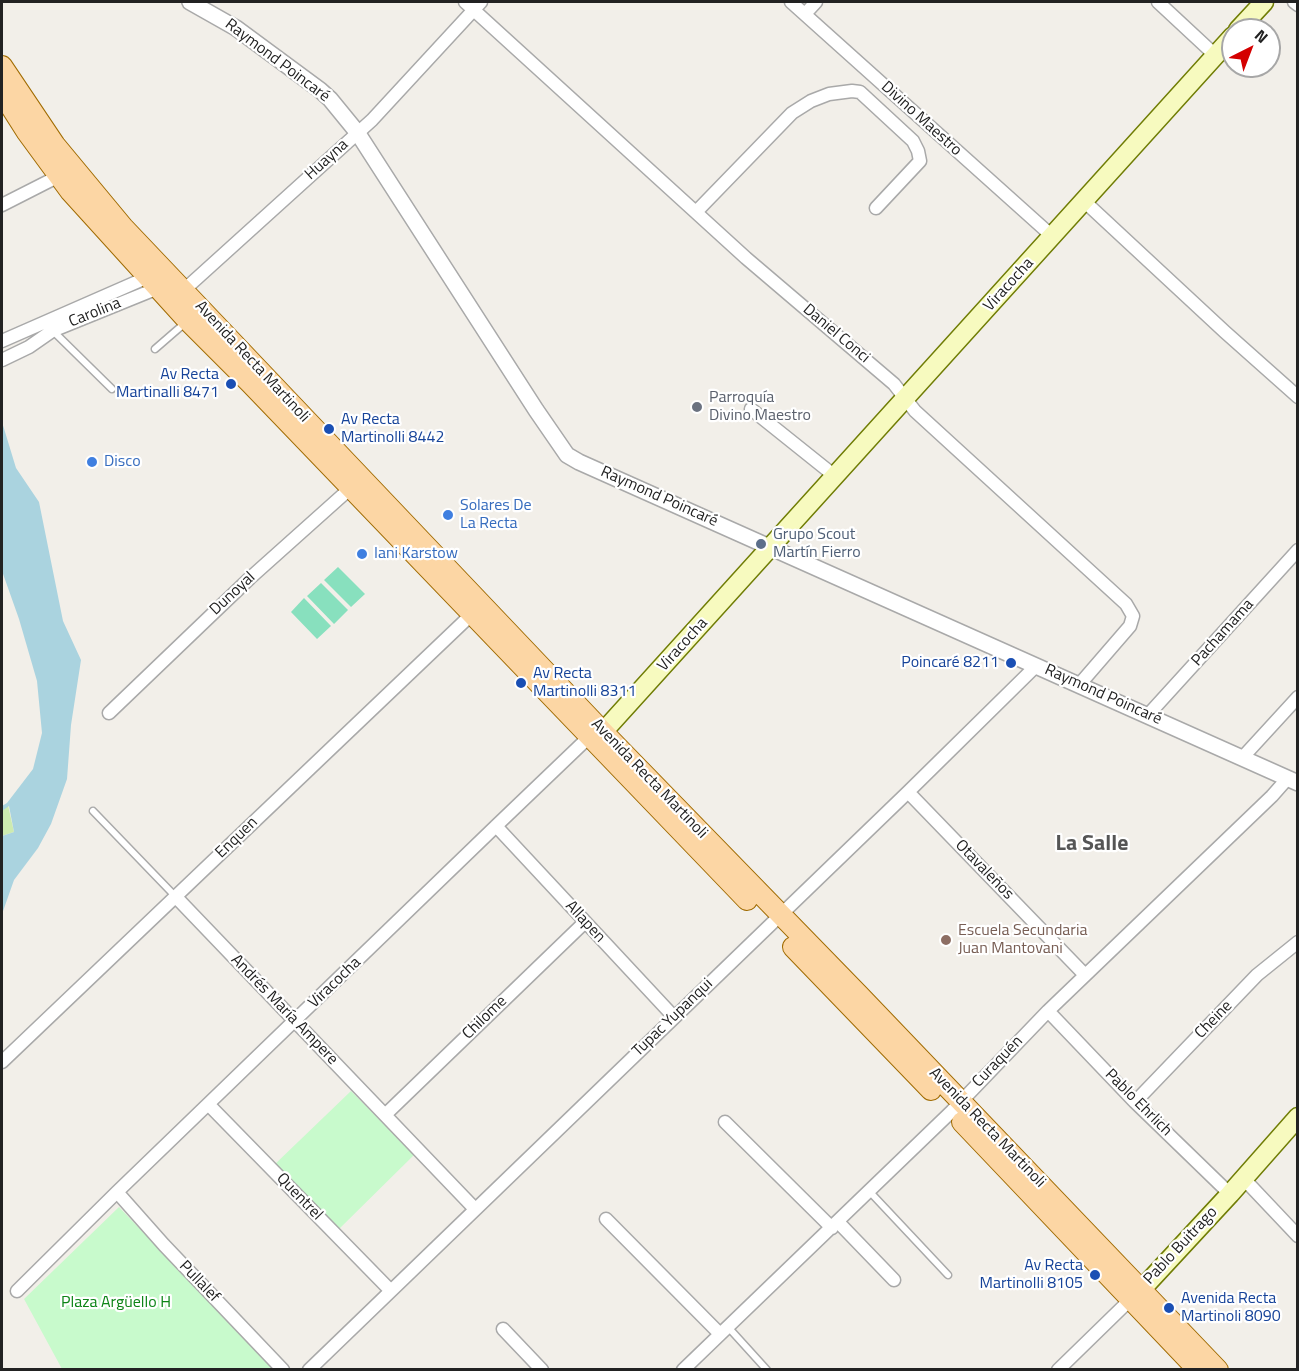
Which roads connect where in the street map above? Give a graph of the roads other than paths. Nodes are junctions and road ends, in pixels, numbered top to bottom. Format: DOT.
graph roads {
  1 [pos="190,2"];
  2 [pos="791,2"];
  3 [pos="816,2"];
  4 [pos="1158,2"];
  5 [pos="1264,2"];
  6 [pos="1294,2"];
  7 [pos="473,4"];
  8 [pos="1298,5"];
  9 [pos="805,14"];
  10 [pos="1249,18"];
  11 [pos="1221,49"];
  12 [pos="1215,55"];
  13 [pos="2,66"];
  14 [pos="2,93"];
  15 [pos="357,132"];
  16 [pos="59,176"];
  17 [pos="1084,201"];
  18 [pos="2,204"];
  19 [pos="876,208"];
  20 [pos="696,212"];
  21 [pos="1052,237"];
  22 [pos="165,284"];
  23 [pos="188,321"];
  24 [pos="51,326"];
  25 [pos="2,341"];
  26 [pos="155,349"];
  27 [pos="3,360"];
  28 [pos="112,389"];
  29 [pos="1298,397"];
  30 [pos="905,400"];
  31 [pos="751,409"];
  32 [pos="836,477"];
  33 [pos="356,483"];
  34 [pos="772,547"];
  35 [pos="1298,550"];
  36 [pos="472,614"];
  37 [pos="1036,666"];
  38 [pos="1079,685"];
  39 [pos="1298,697"];
  40 [pos="109,713"];
  41 [pos="1148,715"];
  42 [pos="596,735"];
  43 [pos="1243,758"];
  44 [pos="1292,781"];
  45 [pos="908,792"];
  46 [pos="93,811"];
  47 [pos="496,826"];
  48 [pos="175,896"];
  49 [pos="775,920"];
  50 [pos="585,922"];
  51 [pos="1298,942"];
  52 [pos="1085,975"];
  53 [pos="1048,1011"];
  54 [pos="674,1017"];
  55 [pos="295,1022"];
  56 [pos="2,1062"];
  57 [pos="1135,1102"];
  58 [pos="208,1104"];
  59 [pos="956,1106"];
  60 [pos="386,1114"];
  61 [pos="1298,1117"];
  62 [pos="725,1122"];
  63 [pos="1244,1179"];
  64 [pos="117,1192"];
  65 [pos="870,1192"];
  66 [pos="1230,1194"];
  67 [pos="475,1209"];
  68 [pos="606,1219"];
  69 [pos="835,1225"];
  70 [pos="1298,1236"];
  71 [pos="948,1275"];
  72 [pos="894,1280"];
  73 [pos="390,1290"];
  74 [pos="17,1291"];
  75 [pos="1137,1294"];
  76 [pos="502,1329"];
  77 [pos="724,1331"];
  78 [pos="283,1370"];
  79 [pos="309,1370"];
  80 [pos="542,1370"];
  81 [pos="683,1370"];
  82 [pos="767,1370"];
  83 [pos="1058,1370"];
  84 [pos="1198,1370"];
  85 [pos="1218,1370"];
  1 -- 15 [label="street, Raymond Poincaré"];
  2 -- 9 [label="street, Divino Maestro"];
  3 -- 9 [label="street"];
  4 -- 12 [label="street"];
  5 -- 10 [label="main road"];
  6 -- 8 [label="street"];
  7 -- 15 [label="street, Huayna"];
  7 -- 20 [label="street, Daniel Conci"];
  9 -- 21 [label="street, Divino Maestro"];
  11 -- 12 [label="main road, Viracocha"];
  12 -- 17 [label="main road, Viracocha"];
  13 -- 22 [label="main road, Avenida Recta Martinoli"];
  14 -- 16 [label="main road, Avenida Recta Martinoli"];
  15 -- 22 [label="street, Huayna"];
  15 -- 34 [label="street, Raymond Poincaré"];
  16 -- 18 [label="street"];
  16 -- 22 [label="main road, Avenida Recta Martinoli"];
  17 -- 21 [label="main road, Viracocha"];
  17 -- 29 [label="street"];
  19 -- 20 [label="street"];
  20 -- 30 [label="street, Daniel Conci"];
  21 -- 30 [label="main road, Viracocha"];
  22 -- 23 [label="main road, Avenida Recta Martinoli"];
  22 -- 24 [label="street, Carolina"];
  22 -- 33 [label="main road, Avenida Recta Martinoli"];
  23 -- 26 [label="lane"];
  23 -- 33 [label="main road, Avenida Recta Martinoli"];
  24 -- 25 [label="street, Carolina"];
  24 -- 27 [label="street, Carolina"];
  24 -- 28 [label="lane"];
  30 -- 32 [label="main road, Viracocha"];
  30 -- 38 [label="street, Daniel Conci"];
  31 -- 32 [label="street"];
  32 -- 34 [label="main road, Viracocha"];
  33 -- 36 [label="main road, Avenida Recta Martinoli"];
  33 -- 40 [label="street, Dunoyal"];
  33 -- 42 [label="main road, Avenida Recta Martinoli"];
  34 -- 37 [label="street, Raymond Poincaré"];
  34 -- 42 [label="main road, Viracocha"];
  35 -- 41 [label="street, Pachamama"];
  36 -- 42 [label="main road, Avenida Recta Martinoli"];
  36 -- 48 [label="street, Enquen"];
  37 -- 38 [label="street, Raymond Poincaré"];
  37 -- 45 [label="street, Tupac Yupanqui"];
  38 -- 41 [label="street, Raymond Poincaré"];
  39 -- 43 [label="street"];
  41 -- 43 [label="street, Raymond Poincaré"];
  42 -- 47 [label="street, Viracocha"];
  42 -- 49 [label="main road, Avenida Recta Martinoli"];
  43 -- 44 [label="street, Raymond Poincaré"];
  44 -- 52 [label="street, Curaquén"];
  45 -- 49 [label="street, Tupac Yupanqui"];
  45 -- 52 [label="street, Otavaleños"];
  46 -- 48 [label="lane, Andrés María Ampere"];
  47 -- 50 [label="street, Allapen"];
  47 -- 55 [label="street, Viracocha"];
  48 -- 55 [label="street, Andrés María Ampere"];
  48 -- 56 [label="street, Enquen"];
  49 -- 54 [label="street, Tupac Yupanqui"];
  49 -- 59 [label="main road, Avenida Recta Martinoli"];
  50 -- 54 [label="street, Allapen"];
  50 -- 60 [label="street, Chilome"];
  51 -- 57 [label="street, Cheine"];
  52 -- 53 [label="street, Curaquén"];
  53 -- 57 [label="street, Pablo Ehrlich"];
  53 -- 59 [label="street, Curaquén"];
  54 -- 67 [label="street, Tupac Yupanqui"];
  55 -- 58 [label="street, Viracocha"];
  55 -- 60 [label="street, Andrés María Ampere"];
  57 -- 66 [label="street, Pablo Ehrlich"];
  58 -- 64 [label="street, Viracocha"];
  58 -- 73 [label="street, Quentrel"];
  59 -- 65 [label="street, Curaquén"];
  59 -- 75 [label="main road, Avenida Recta Martinoli"];
  60 -- 67 [label="street, Andrés María Ampere"];
  61 -- 63 [label="main road, Pablo Buitrago"];
  62 -- 69 [label="street"];
  63 -- 66 [label="main road, Pablo Buitrago"];
  63 -- 70 [label="street"];
  64 -- 74 [label="street, Viracocha"];
  64 -- 78 [label="street, Pullalef"];
  65 -- 69 [label="street, Curaquén"];
  65 -- 71 [label="lane"];
  66 -- 75 [label="main road, Pablo Buitrago"];
  67 -- 73 [label="street, Tupac Yupanqui"];
  68 -- 77 [label="street"];
  69 -- 72 [label="street"];
  69 -- 77 [label="street, Curaquén"];
  73 -- 79 [label="street, Tupac Yupanqui"];
  75 -- 83 [label="street, Pablo Buitrago"];
  75 -- 84 [label="main road, Avenida Recta Martinoli"];
  75 -- 85 [label="main road, Avenida Recta Martinoli"];
  76 -- 80 [label="street"];
  77 -- 81 [label="street, Curaquén"];
  77 -- 82 [label="lane"];
}
